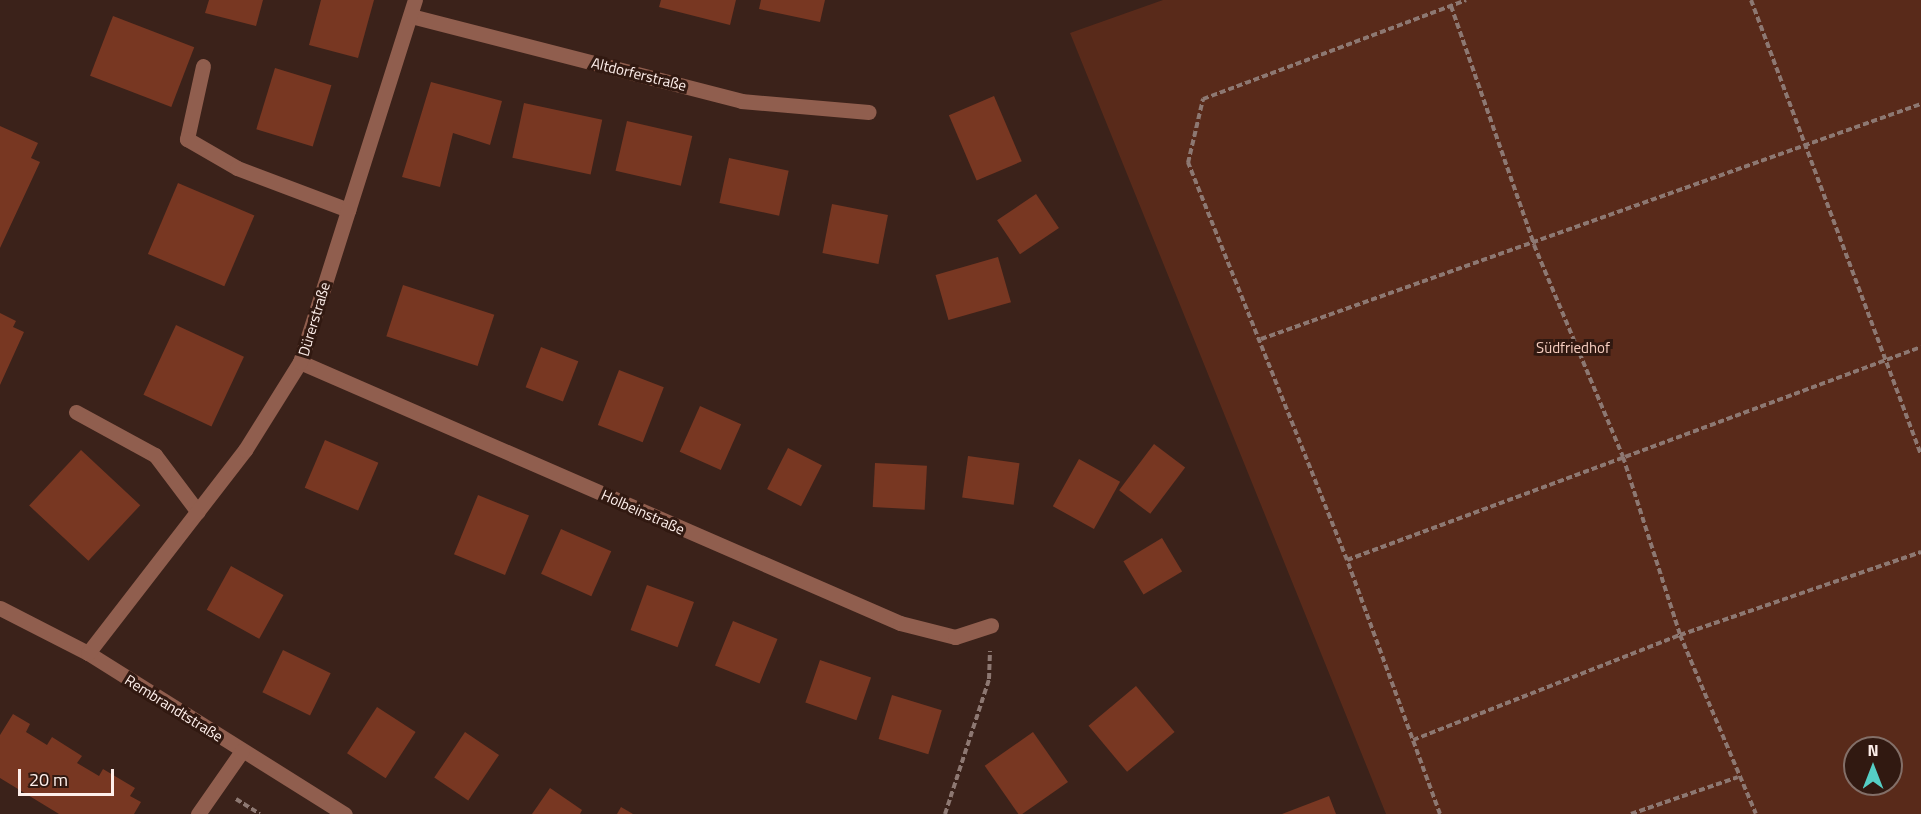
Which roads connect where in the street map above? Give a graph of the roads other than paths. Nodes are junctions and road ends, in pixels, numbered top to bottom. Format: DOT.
graph roads {
  1 [pos="415,0"];
  2 [pos="411,16"];
  3 [pos="203,66"];
  4 [pos="869,112"];
  5 [pos="348,210"];
  6 [pos="300,362"];
  7 [pos="76,412"];
  8 [pos="198,512"];
  9 [pos="0,608"];
  10 [pos="991,625"];
  11 [pos="88,653"];
  12 [pos="242,751"];
  13 [pos="198,814"];
  14 [pos="345,814"];
  1 -- 2 [label="street, Dürerstraße"];
  2 -- 4 [label="street, Altdorferstraße"];
  2 -- 5 [label="street, Dürerstraße"];
  3 -- 5 [label="street"];
  5 -- 6 [label="street, Dürerstraße"];
  6 -- 8 [label="street, Dürerstraße"];
  6 -- 10 [label="street, Holbeinstraße"];
  7 -- 8 [label="street"];
  8 -- 11 [label="street, Dürerstraße"];
  9 -- 11 [label="street, Rembrandtstraße"];
  11 -- 12 [label="street, Rembrandtstraße"];
  12 -- 13 [label="street"];
  12 -- 14 [label="street, Rembrandtstraße"];
}
